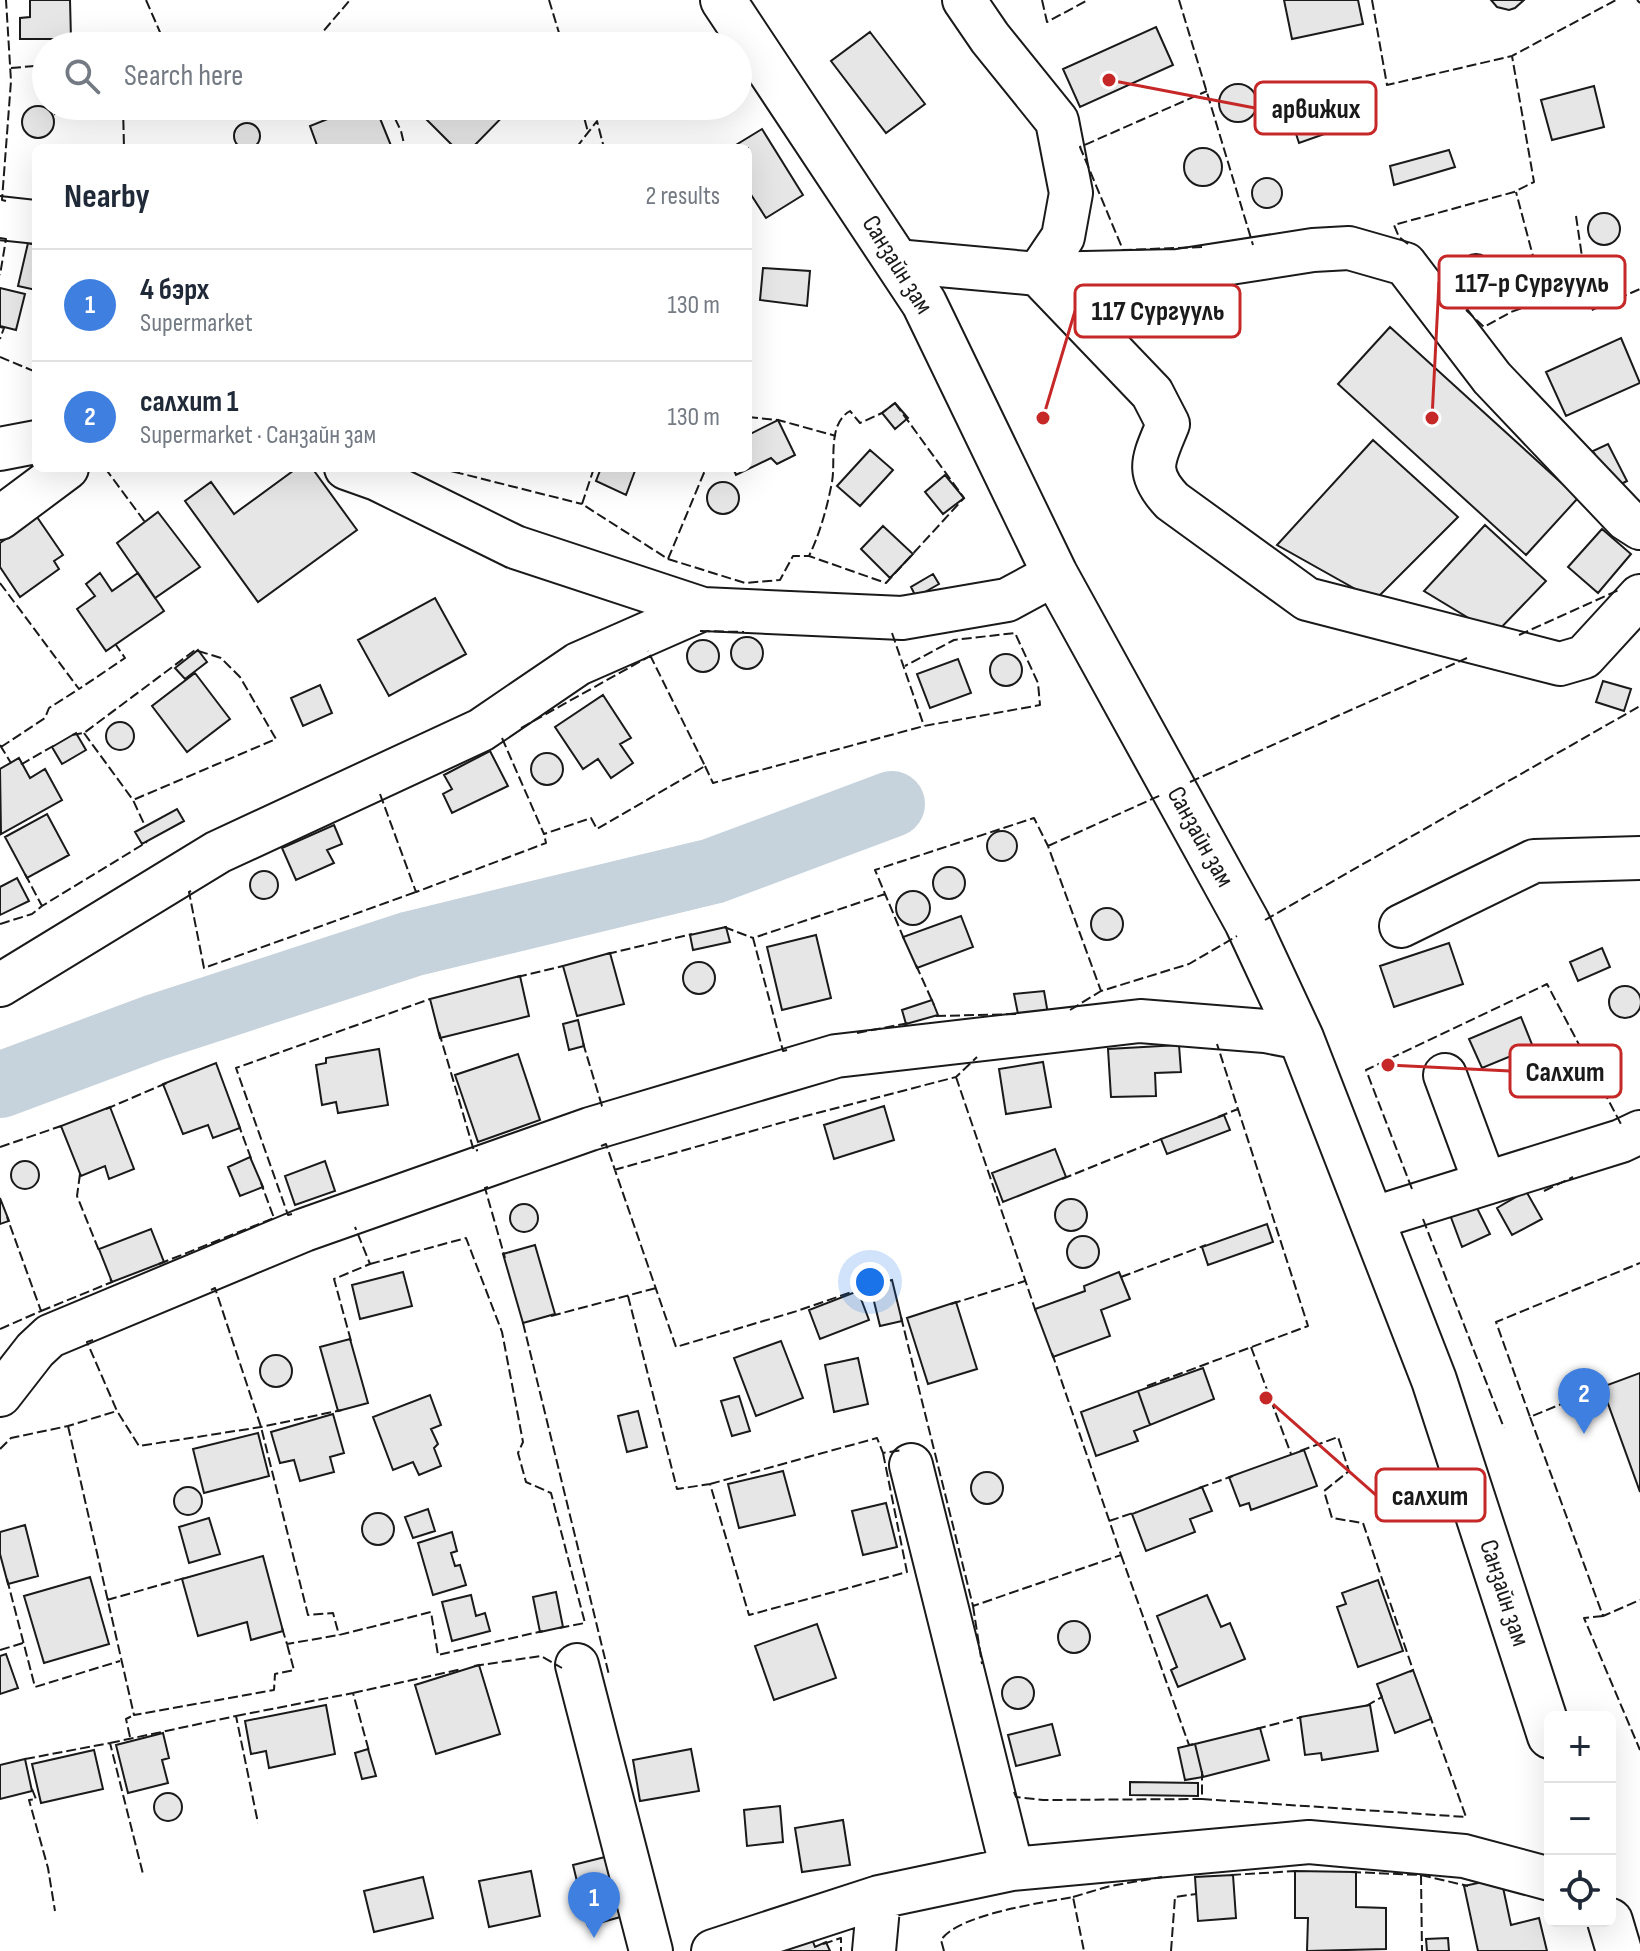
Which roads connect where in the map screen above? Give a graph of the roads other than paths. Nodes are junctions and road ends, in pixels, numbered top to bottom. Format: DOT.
graph roads {
  1 [pos="723,0"];
  2 [pos="964,0"];
  3 [pos="744,32"];
  4 [pos="752,44"];
  5 [pos="0,218"];
  6 [pos="32,222"];
  7 [pos="896,261"];
  8 [pos="1038,274"];
  9 [pos="32,443"];
  10 [pos="0,449"];
  11 [pos="62,472"];
  12 [pos="368,472"];
  13 [pos="0,518"];
  14 [pos="1640,528"];
  15 [pos="1055,574"];
  16 [pos="1640,596"];
  17 [pos="703,609"];
  18 [pos="1640,858"];
  19 [pos="1401,926"];
  20 [pos="0,985"];
  21 [pos="1301,1038"];
  22 [pos="1445,1075"];
  23 [pos="1640,1132"];
  24 [pos="1485,1183"];
  25 [pos="1371,1219"];
  26 [pos="0,1395"];
  27 [pos="911,1465"];
  28 [pos="577,1665"];
  29 [pos="1544,1718"];
  30 [pos="1012,1869"];
  31 [pos="1544,1877"];
  32 [pos="879,1897"];
  33 [pos="1612,1927"];
  34 [pos="651,1951"];
  35 [pos="713,1951"];
  36 [pos="874,1951"];
  37 [pos="1619,1951"];
  1 -- 3 [label="main road, Санзайн зам"];
  2 -- 8 [label="street"];
  4 -- 7 [label="main road, Санзайн зам"];
  5 -- 6 [label="street"];
  7 -- 8 [label="street"];
  7 -- 15 [label="main road, Санзайн зам"];
  8 -- 14 [label="street"];
  8 -- 16 [label="street"];
  9 -- 10 [label="street"];
  11 -- 13 [label="street"];
  12 -- 17 [label="street"];
  15 -- 17 [label="street"];
  15 -- 21 [label="main road, Санзайн зам"];
  17 -- 20 [label="street"];
  18 -- 19 [label="street"];
  21 -- 25 [label="main road, Санзайн зам"];
  21 -- 26 [label="street"];
  22 -- 24 [label="street"];
  23 -- 24 [label="street"];
  24 -- 25 [label="street"];
  25 -- 29 [label="main road, Санзайн зам"];
  27 -- 30 [label="street"];
  28 -- 34 [label="street"];
  30 -- 31 [label="street"];
  30 -- 32 [label="street"];
  32 -- 35 [label="street"];
  32 -- 36 [label="street"];
  33 -- 37 [label="main road"];
}
